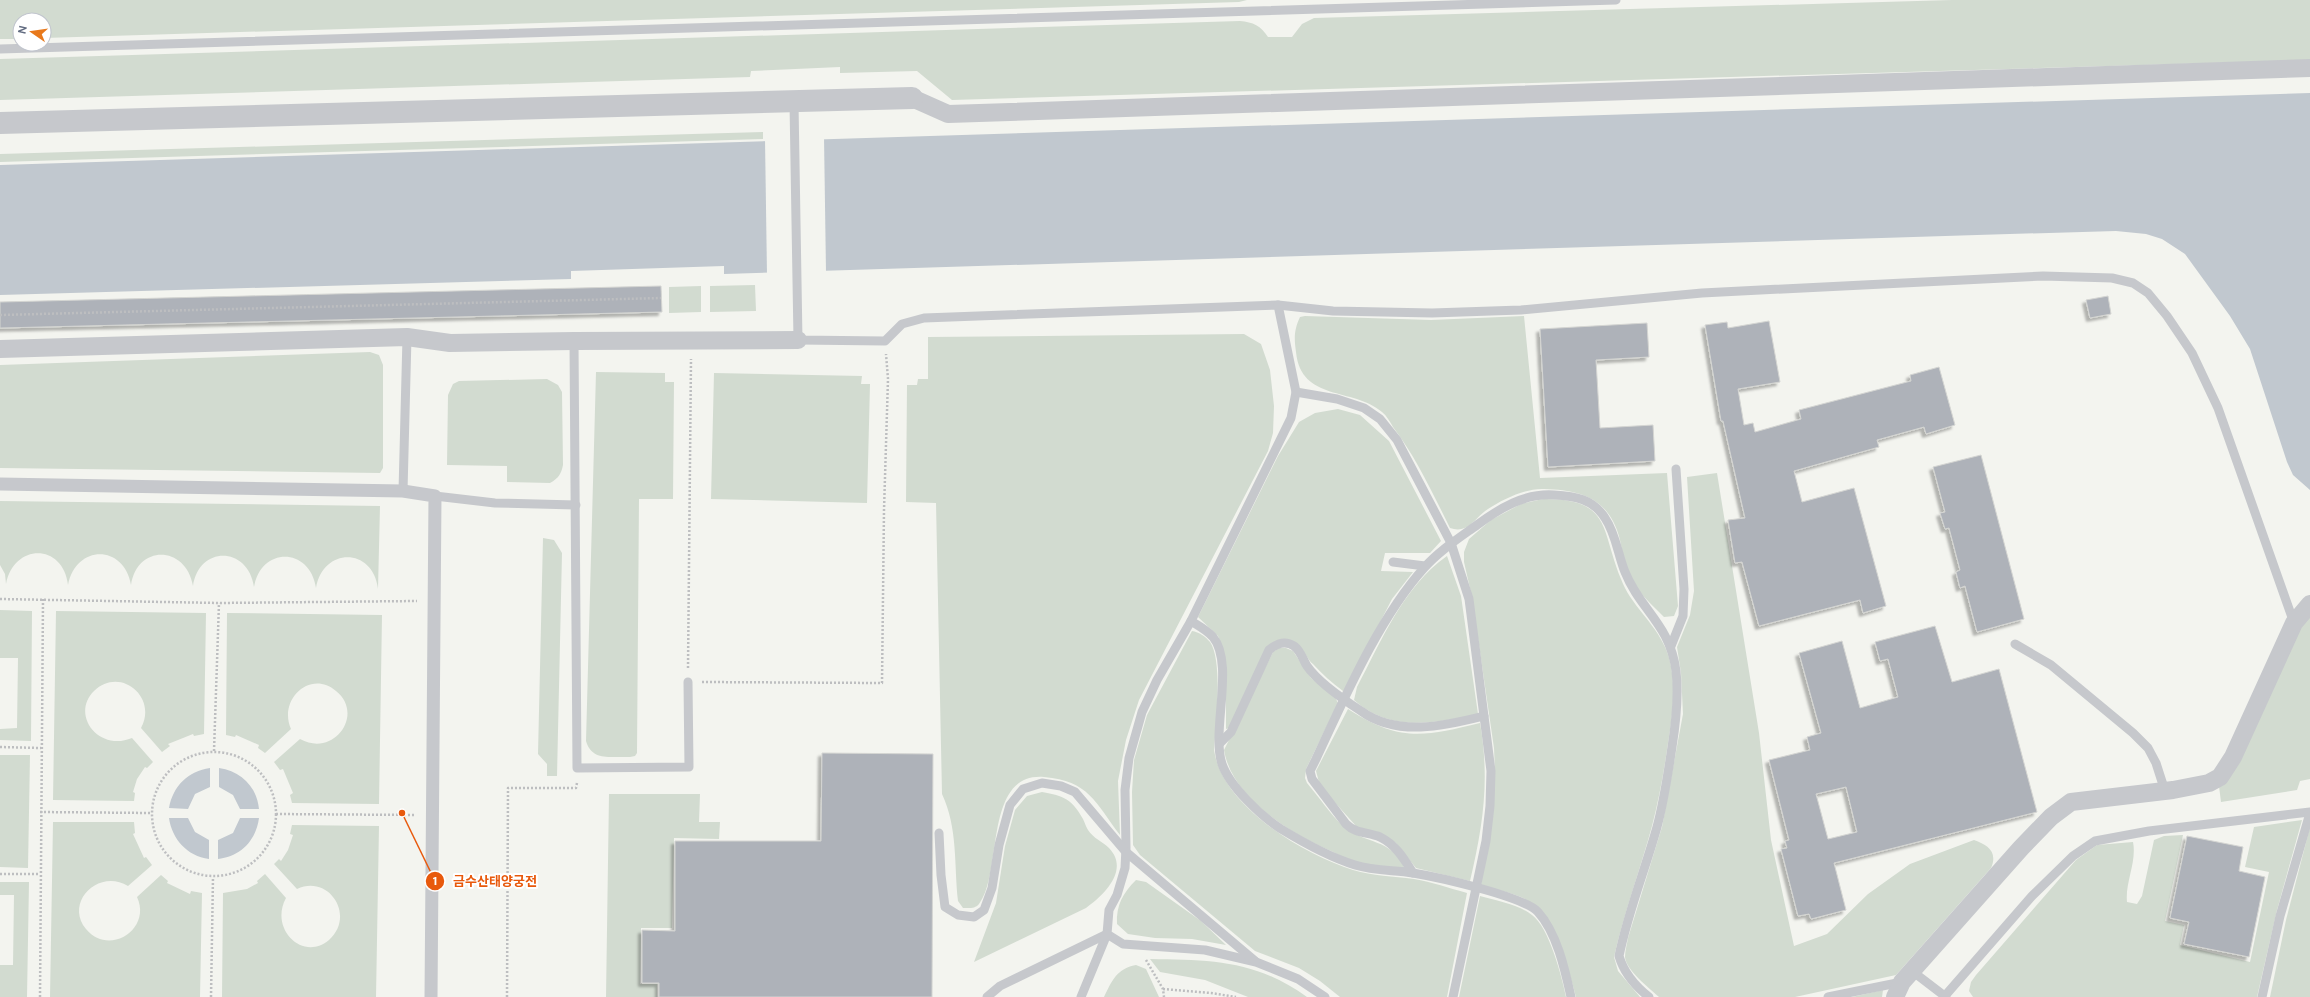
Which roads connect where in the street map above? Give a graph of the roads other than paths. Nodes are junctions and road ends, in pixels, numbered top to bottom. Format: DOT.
graph roads {
  1 [pos="1616,0"];
  2 [pos="0,49"];
  3 [pos="2310,68"];
  4 [pos="912,98"];
  5 [pos="794,102"];
  6 [pos="0,123"];
  7 [pos="1278,305"];
  8 [pos="407,337"];
  9 [pos="574,340"];
  10 [pos="798,340"];
  11 [pos="0,349"];
  12 [pos="1296,392"];
  13 [pos="1676,469"];
  14 [pos="0,484"];
  15 [pos="403,491"];
  16 [pos="435,496"];
  17 [pos="576,505"];
  18 [pos="1451,543"];
  19 [pos="1393,562"];
  20 [pos="1425,566"];
  21 [pos="2310,604"];
  22 [pos="1191,621"];
  23 [pos="2294,623"];
  24 [pos="2015,644"];
  25 [pos="1671,646"];
  26 [pos="688,682"];
  27 [pos="1345,699"];
  28 [pos="1484,716"];
  29 [pos="1220,743"];
  30 [pos="2165,791"];
  31 [pos="2310,813"];
  32 [pos="939,833"];
  33 [pos="1126,852"];
  34 [pos="1413,874"];
  35 [pos="1475,888"];
  36 [pos="1107,934"];
  37 [pos="1256,962"];
  38 [pos="1903,983"];
  39 [pos="431,997"];
  40 [pos="987,997"];
  41 [pos="1081,997"];
  42 [pos="1325,997"];
  43 [pos="1453,997"];
  44 [pos="1571,997"];
  45 [pos="1649,997"];
  46 [pos="1828,997"];
  47 [pos="1945,997"];
  48 [pos="2262,997"];
  1 -- 2 [label="lane"];
  3 -- 4 [label="street"];
  4 -- 5 [label="street"];
  5 -- 6 [label="street"];
  5 -- 10 [label="lane"];
  7 -- 10 [label="lane"];
  7 -- 12 [label="lane"];
  7 -- 23 [label="lane"];
  8 -- 9 [label="street"];
  8 -- 11 [label="street"];
  8 -- 15 [label="lane"];
  9 -- 10 [label="street"];
  9 -- 17 [label="lane"];
  12 -- 18 [label="lane"];
  12 -- 22 [label="lane"];
  13 -- 25 [label="lane"];
  14 -- 15 [label="street"];
  15 -- 16 [label="street"];
  16 -- 17 [label="lane"];
  16 -- 39 [label="street"];
  17 -- 26 [label="lane"];
  18 -- 20 [label="lane"];
  18 -- 25 [label="lane"];
  18 -- 28 [label="lane"];
  19 -- 20 [label="lane"];
  20 -- 27 [label="lane"];
  21 -- 23 [label="street"];
  22 -- 29 [label="lane"];
  22 -- 33 [label="lane"];
  23 -- 30 [label="street"];
  24 -- 30 [label="lane"];
  25 -- 45 [label="lane"];
  27 -- 28 [label="lane"];
  27 -- 29 [label="lane"];
  27 -- 34 [label="lane"];
  28 -- 35 [label="lane"];
  29 -- 34 [label="lane"];
  30 -- 38 [label="street"];
  31 -- 47 [label="lane"];
  31 -- 48 [label="lane"];
  32 -- 33 [label="lane"];
  33 -- 36 [label="lane"];
  33 -- 37 [label="lane"];
  34 -- 35 [label="lane"];
  35 -- 43 [label="lane"];
  35 -- 44 [label="lane"];
  36 -- 37 [label="lane"];
  36 -- 40 [label="lane"];
  36 -- 41 [label="lane"];
  37 -- 42 [label="lane"];
  38 -- 46 [label="lane"];
  38 -- 47 [label="lane"];
}
